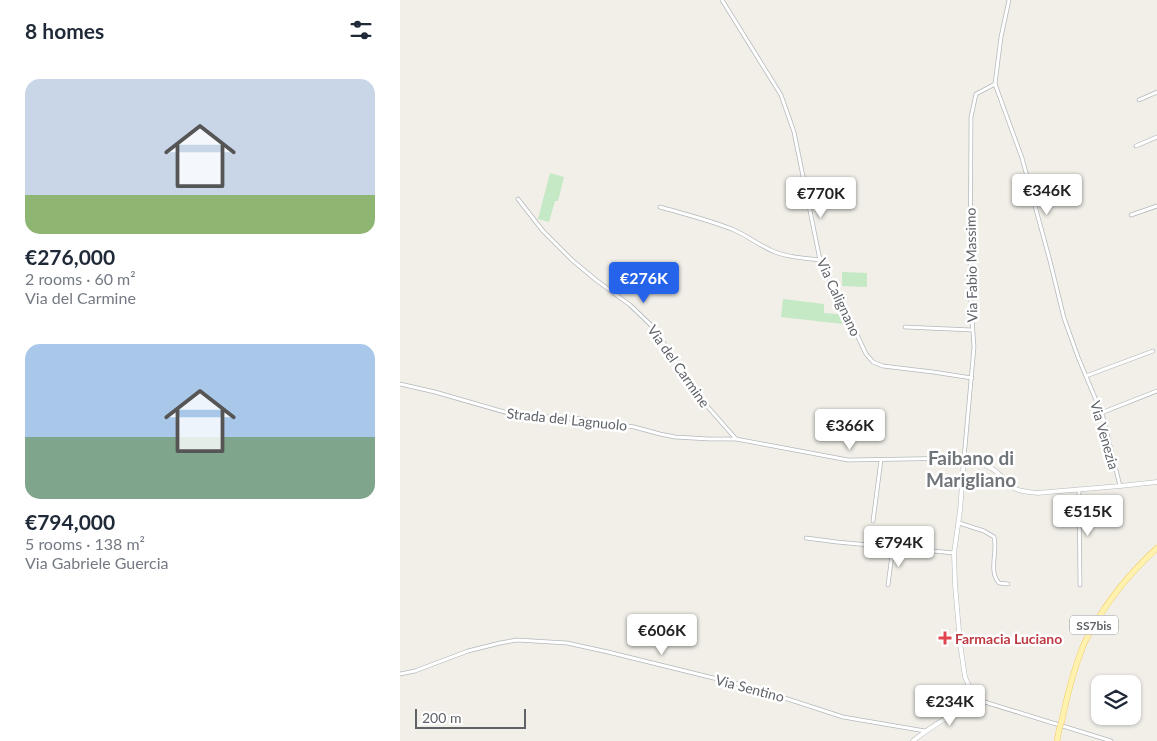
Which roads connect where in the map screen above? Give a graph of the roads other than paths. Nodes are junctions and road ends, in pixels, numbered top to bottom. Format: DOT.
graph roads {
  1 [pos="722,0"];
  2 [pos="1009,0"];
  3 [pos="994,84"];
  4 [pos="1157,92"];
  5 [pos="1139,100"];
  6 [pos="1157,137"];
  7 [pos="1136,146"];
  8 [pos="518,199"];
  9 [pos="1157,206"];
  10 [pos="660,207"];
  11 [pos="1131,215"];
  12 [pos="820,260"];
  13 [pos="905,327"];
  14 [pos="972,330"];
  15 [pos="1153,351"];
  16 [pos="1086,376"];
  17 [pos="972,378"];
  18 [pos="400,384"];
  19 [pos="1157,391"];
  20 [pos="1102,413"];
  21 [pos="736,439"];
  22 [pos="964,458"];
  23 [pos="881,460"];
  24 [pos="1157,482"];
  25 [pos="1120,486"];
  26 [pos="1079,490"];
  27 [pos="873,521"];
  28 [pos="959,523"];
  29 [pos="806,538"];
  30 [pos="893,547"];
  31 [pos="1157,548"];
  32 [pos="954,553"];
  33 [pos="1008,584"];
  34 [pos="1080,585"];
  35 [pos="888,586"];
  36 [pos="400,674"];
  37 [pos="975,699"];
  38 [pos="924,731"];
  39 [pos="913,741"];
  40 [pos="1057,741"];
  41 [pos="1110,741"];
  1 -- 12 [label="street, Via Calignano"];
  2 -- 3 [label="street"];
  3 -- 14 [label="street, Via Fabio Massimo"];
  3 -- 16 [label="street, Via Venezia"];
  4 -- 5 [label="street"];
  6 -- 7 [label="street"];
  8 -- 21 [label="street, Via del Carmine"];
  9 -- 11 [label="street"];
  10 -- 12 [label="street"];
  12 -- 17 [label="street, Via Calignano"];
  13 -- 14 [label="street"];
  14 -- 17 [label="street, Via Fabio Massimo"];
  15 -- 16 [label="street"];
  16 -- 20 [label="street, Via Venezia"];
  17 -- 22 [label="street, Via Fabio Massimo"];
  18 -- 21 [label="street, Strada del Lagnuolo"];
  19 -- 20 [label="street"];
  20 -- 25 [label="street, Via Venezia"];
  21 -- 23 [label="street"];
  22 -- 23 [label="street"];
  22 -- 26 [label="street"];
  22 -- 28 [label="street"];
  23 -- 27 [label="street"];
  24 -- 25 [label="street"];
  25 -- 26 [label="street"];
  26 -- 34 [label="street"];
  28 -- 32 [label="street"];
  28 -- 33 [label="street"];
  29 -- 30 [label="street"];
  30 -- 32 [label="street"];
  30 -- 35 [label="street"];
  31 -- 40 [label="main road, SS7bis, bridge"];
  32 -- 37 [label="street"];
  36 -- 38 [label="street, Via Sentino"];
  37 -- 38 [label="street"];
  37 -- 41 [label="street"];
  38 -- 39 [label="street"];
}
